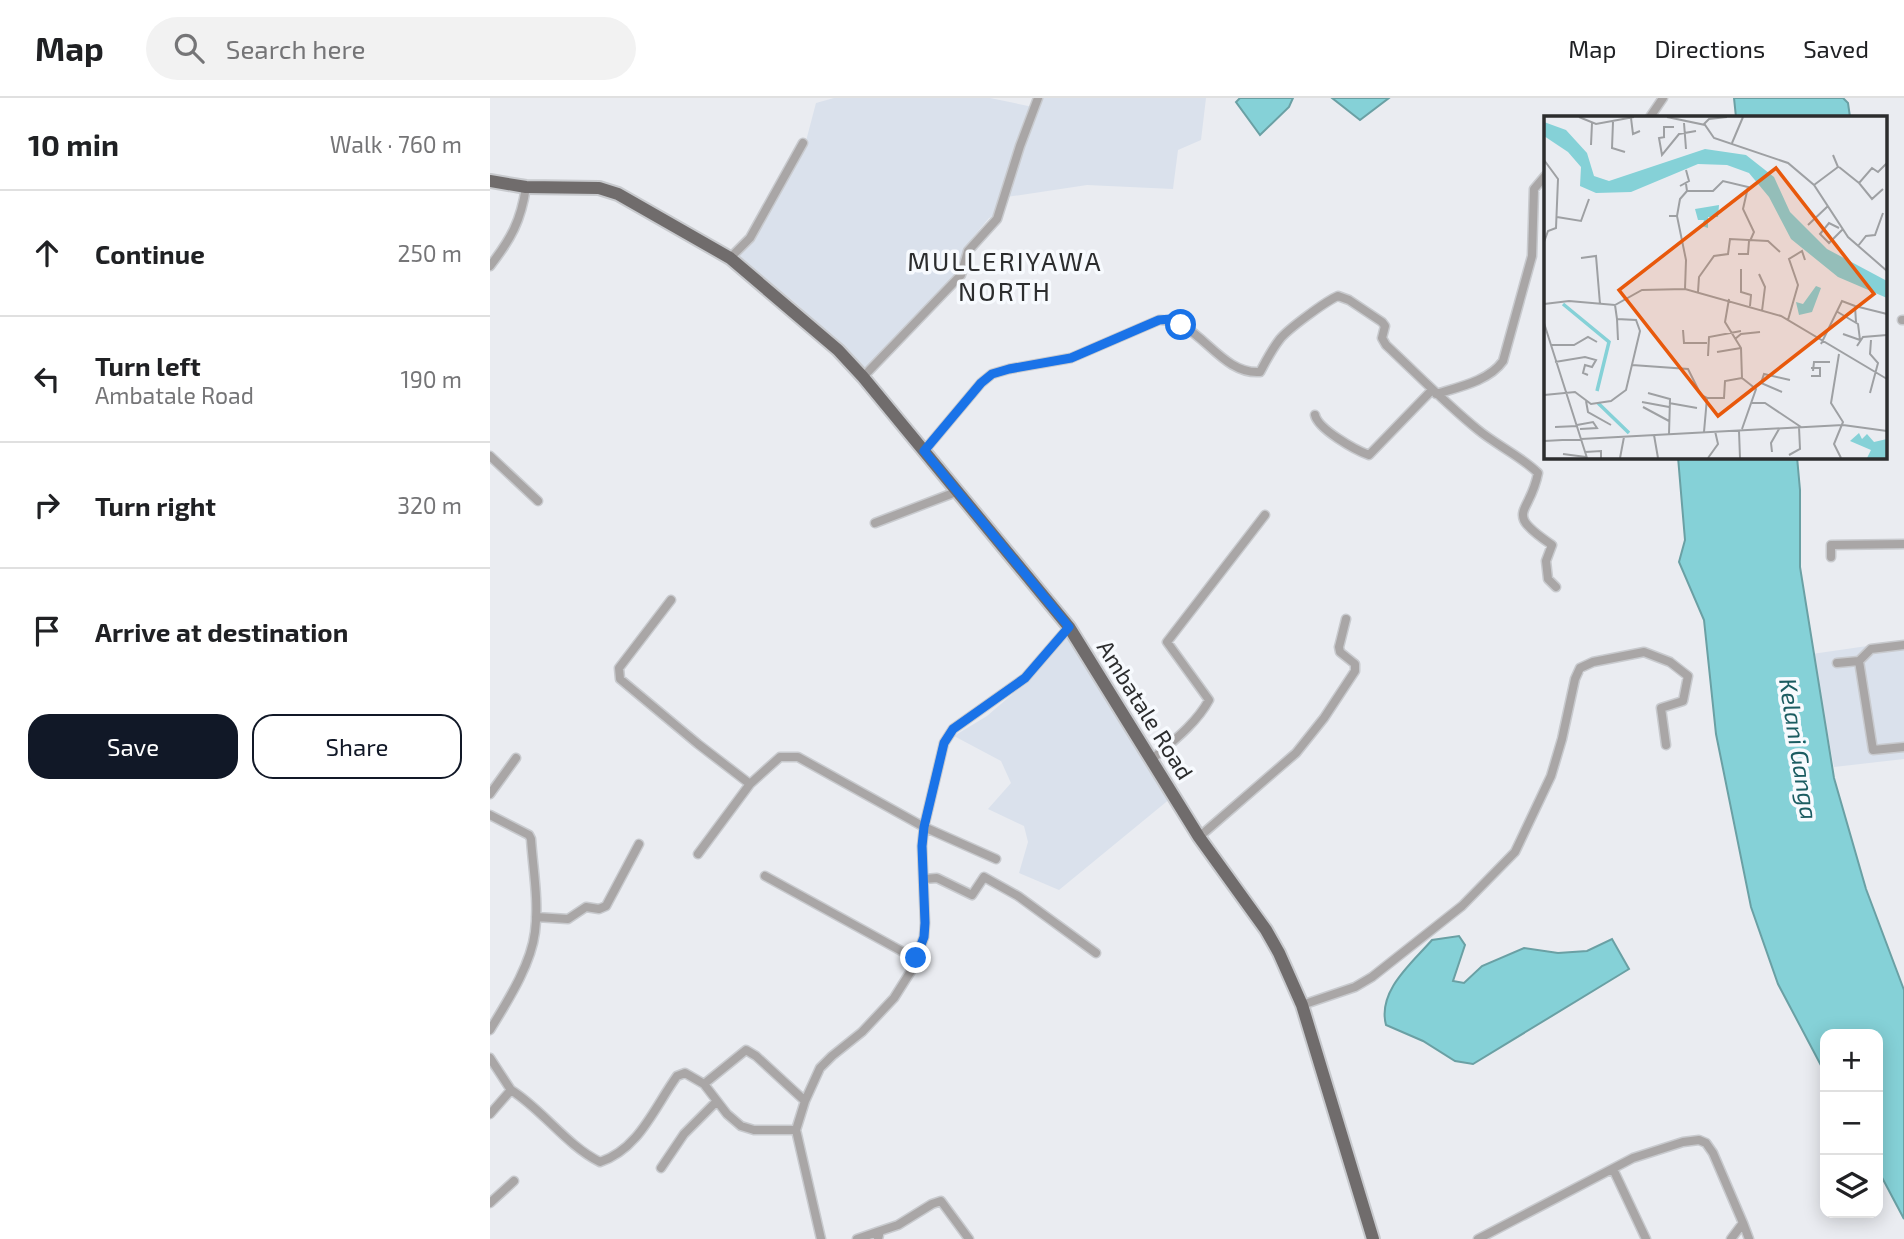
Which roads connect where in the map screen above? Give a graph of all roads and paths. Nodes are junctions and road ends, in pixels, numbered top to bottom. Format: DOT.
graph roads {
  1 [pos="1038,98"];
  2 [pos="1663,98"];
  3 [pos="1651,116"];
  4 [pos="803,143"];
  5 [pos="1544,177"];
  6 [pos="490,181"];
  7 [pos="526,187"];
  8 [pos="730,258"];
  9 [pos="490,265"];
  10 [pos="863,377"];
  11 [pos="1434,392"];
  12 [pos="1315,415"];
  13 [pos="924,451"];
  14 [pos="490,456"];
  15 [pos="956,492"];
  16 [pos="538,500"];
  17 [pos="1265,515"];
  18 [pos="875,523"];
  19 [pos="1904,544"];
  20 [pos="1831,557"];
  21 [pos="1556,587"];
  22 [pos="671,600"];
  23 [pos="1346,619"];
  24 [pos="1069,627"];
  25 [pos="1904,645"];
  26 [pos="1859,661"];
  27 [pos="1837,663"];
  28 [pos="1667,745"];
  29 [pos="1904,747"];
  30 [pos="516,758"];
  31 [pos="1151,760"];
  32 [pos="750,784"];
  33 [pos="490,794"];
  34 [pos="490,815"];
  35 [pos="924,827"];
  36 [pos="1199,837"];
  37 [pos="639,844"];
  38 [pos="698,854"];
  39 [pos="996,859"];
  40 [pos="765,876"];
  41 [pos="924,878"];
  42 [pos="536,917"];
  43 [pos="1096,953"];
  44 [pos="916,958"];
  45 [pos="1302,1005"];
  46 [pos="490,1030"];
  47 [pos="490,1058"];
  48 [pos="704,1084"];
  49 [pos="511,1090"];
  50 [pos="717,1101"];
  51 [pos="805,1101"];
  52 [pos="490,1114"];
  53 [pos="796,1130"];
  54 [pos="661,1168"];
  55 [pos="1613,1168"];
  56 [pos="514,1181"];
  57 [pos="490,1203"];
  58 [pos="1743,1223"];
  59 [pos="879,1235"];
  60 [pos="821,1239"];
  61 [pos="857,1239"];
  62 [pos="969,1239"];
  63 [pos="1373,1239"];
  64 [pos="1478,1239"];
  65 [pos="1646,1239"];
  66 [pos="1731,1239"];
  67 [pos="1749,1239"];
  1 -- 10 [label="street"];
  2 -- 3 [label="street"];
  4 -- 8 [label="street"];
  5 -- 11 [label="street"];
  6 -- 7 [label="main road, Ambatale Road"];
  7 -- 8 [label="main road, Ambatale Road"];
  7 -- 9 [label="street"];
  8 -- 10 [label="main road, Ambatale Road"];
  10 -- 13 [label="main road, Ambatale Road"];
  11 -- 12 [label="street"];
  11 -- 13 [label="street"];
  11 -- 21 [label="street"];
  13 -- 15 [label="main road, Ambatale Road"];
  14 -- 16 [label="street"];
  15 -- 18 [label="street"];
  15 -- 24 [label="main road, Ambatale Road"];
  17 -- 31 [label="street"];
  19 -- 20 [label="street"];
  22 -- 32 [label="street"];
  23 -- 36 [label="street"];
  24 -- 31 [label="main road, Ambatale Road"];
  24 -- 35 [label="street"];
  25 -- 26 [label="street"];
  26 -- 27 [label="street"];
  26 -- 29 [label="street"];
  28 -- 45 [label="street"];
  30 -- 33 [label="street"];
  31 -- 36 [label="main road, Ambatale Road"];
  32 -- 35 [label="street"];
  32 -- 38 [label="street"];
  34 -- 42 [label="street"];
  35 -- 39 [label="street"];
  35 -- 41 [label="street"];
  36 -- 45 [label="main road, Ambatale Road"];
  37 -- 42 [label="street"];
  40 -- 44 [label="street"];
  41 -- 43 [label="street"];
  41 -- 44 [label="street"];
  42 -- 46 [label="street"];
  44 -- 51 [label="street"];
  45 -- 63 [label="main road, Ambatale Road"];
  47 -- 49 [label="street"];
  48 -- 49 [label="street"];
  48 -- 50 [label="street"];
  48 -- 51 [label="street"];
  49 -- 52 [label="street"];
  50 -- 53 [label="street"];
  50 -- 54 [label="street"];
  51 -- 53 [label="street"];
  53 -- 60 [label="street"];
  55 -- 58 [label="street"];
  55 -- 64 [label="street"];
  55 -- 65 [label="street"];
  56 -- 57 [label="street"];
  58 -- 66 [label="street"];
  58 -- 67 [label="street"];
  59 -- 61 [label="street"];
  59 -- 62 [label="street"];
}
